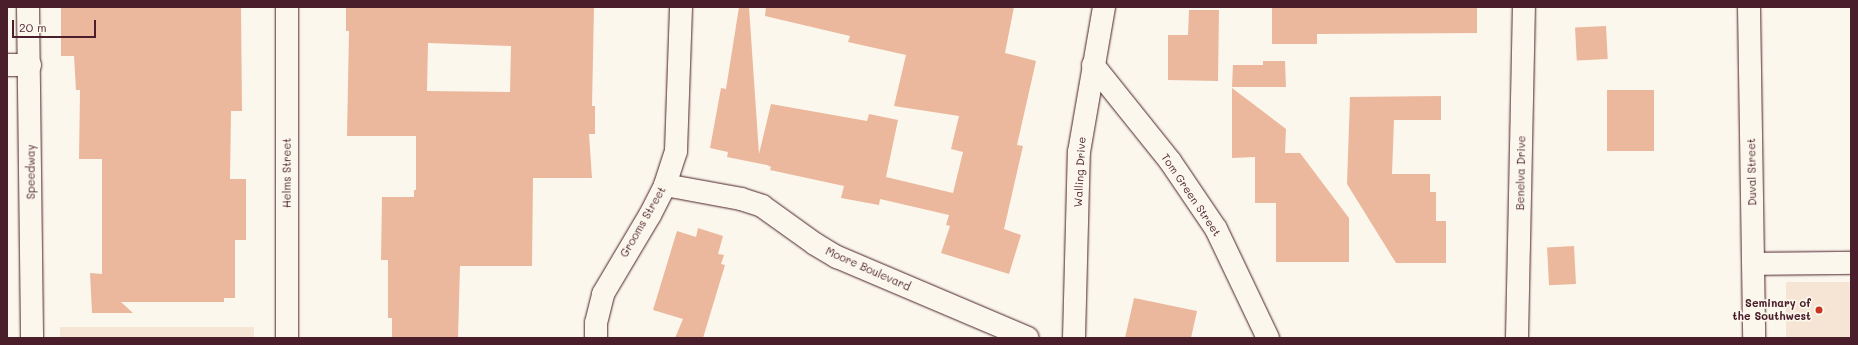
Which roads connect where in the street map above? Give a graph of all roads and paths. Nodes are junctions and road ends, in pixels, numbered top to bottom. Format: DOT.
graph roads {
  1 [pos="28,7"];
  2 [pos="287,7"];
  3 [pos="681,7"];
  4 [pos="1104,7"];
  5 [pos="1524,7"];
  6 [pos="1749,7"];
  7 [pos="7,65"];
  8 [pos="30,65"];
  9 [pos="1094,65"];
  10 [pos="665,185"];
  11 [pos="1851,263"];
  12 [pos="1754,264"];
  13 [pos="32,338"];
  14 [pos="287,338"];
  15 [pos="596,338"];
  16 [pos="1028,338"];
  17 [pos="1074,338"];
  18 [pos="1268,338"];
  19 [pos="1517,338"];
  20 [pos="1754,338"];
  1 -- 8 [label="street, Speedway"];
  2 -- 14 [label="street, Helms Street"];
  3 -- 10 [label="street, Grooms Street"];
  4 -- 9 [label="street, Walling Drive"];
  5 -- 19 [label="street, Benelva Drive"];
  6 -- 12 [label="street, Duval Street"];
  7 -- 8 [label="street"];
  8 -- 13 [label="street, Speedway"];
  9 -- 17 [label="street, Walling Drive"];
  9 -- 18 [label="street, Tom Green Street"];
  10 -- 15 [label="street, Grooms Street"];
  10 -- 16 [label="street, Moore Boulevard"];
  11 -- 12 [label="street"];
  12 -- 20 [label="street, Duval Street"];
}
